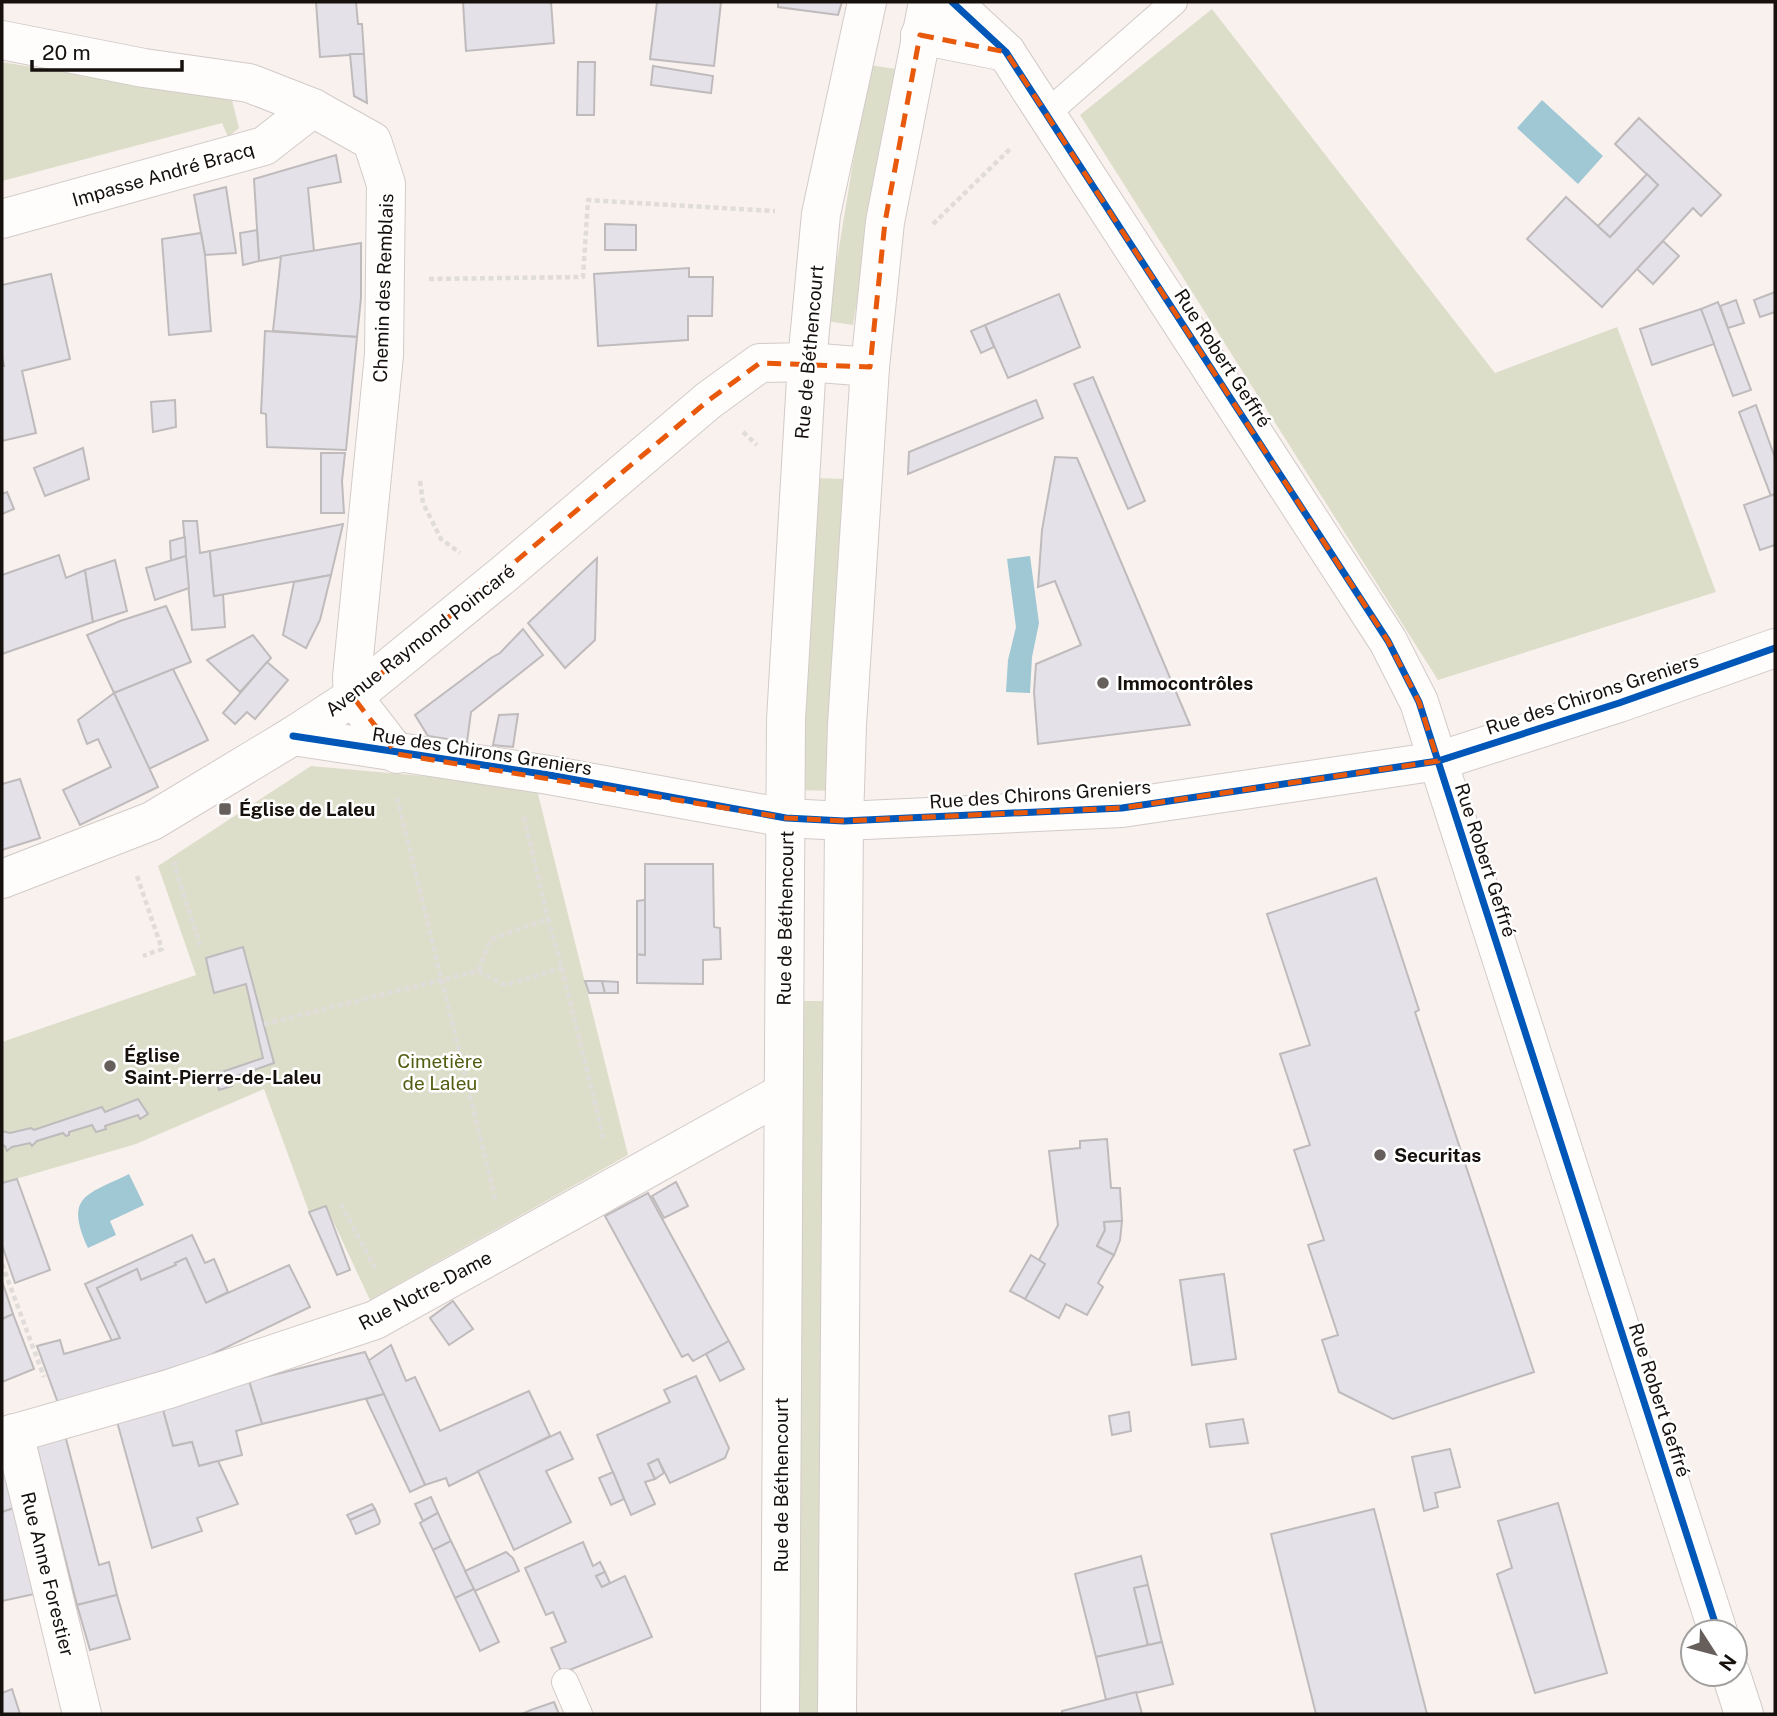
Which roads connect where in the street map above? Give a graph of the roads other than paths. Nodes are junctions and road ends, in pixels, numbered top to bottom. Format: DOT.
graph roads {
  1 [pos="866,2"];
  2 [pos="896,2"];
  3 [pos="952,2"];
  4 [pos="1174,2"];
  5 [pos="924,19"];
  6 [pos="2,40"];
  7 [pos="1006,52"];
  8 [pos="313,107"];
  9 [pos="1045,115"];
  10 [pos="2,219"];
  11 [pos="807,362"];
  12 [pos="870,367"];
  13 [pos="1775,648"];
  14 [pos="353,697"];
  15 [pos="293,736"];
  16 [pos="397,754"];
  17 [pos="1438,761"];
  18 [pos="786,818"];
  19 [pos="844,821"];
  20 [pos="2,879"];
  21 [pos="783,1093"];
  22 [pos="8,1435"];
  23 [pos="1713,1618"];
  24 [pos="565,1682"];
  25 [pos="1736,1688"];
  26 [pos="82,1714"];
  27 [pos="579,1714"];
  28 [pos="780,1714"];
  29 [pos="837,1714"];
  30 [pos="1744,1714"];
  1 -- 11 [label="street, Rue de Béthencourt"];
  2 -- 5 [label="street"];
  3 -- 7 [label="street, Rue Robert Geffré"];
  4 -- 9 [label="lane"];
  5 -- 7 [label="street"];
  5 -- 12 [label="street"];
  6 -- 8 [label="street, Chemin des Remblais"];
  7 -- 9 [label="street, Rue Robert Geffré"];
  8 -- 10 [label="street, Impasse André Bracq"];
  8 -- 14 [label="street, Chemin des Remblais"];
  9 -- 17 [label="street, Rue Robert Geffré"];
  11 -- 12 [label="street, Avenue Raymond Poincaré"];
  11 -- 14 [label="street, Avenue Raymond Poincaré"];
  11 -- 18 [label="street, Rue de Béthencourt"];
  12 -- 19 [label="street"];
  13 -- 17 [label="street, Rue des Chirons Greniers"];
  14 -- 15 [label="street, Avenue Raymond Poincaré"];
  14 -- 16 [label="street, Rue des Chirons Greniers"];
  15 -- 16 [label="street, Rue des Chirons Greniers"];
  15 -- 20 [label="street, Avenue Raymond Poincaré"];
  16 -- 18 [label="street, Rue des Chirons Greniers"];
  17 -- 19 [label="street, Rue des Chirons Greniers"];
  17 -- 23 [label="street, Rue Robert Geffré"];
  18 -- 19 [label="street, Rue des Chirons Greniers"];
  18 -- 21 [label="street, Rue de Béthencourt"];
  19 -- 29 [label="street"];
  21 -- 22 [label="street, Rue Notre-Dame"];
  21 -- 28 [label="street, Rue de Béthencourt"];
  22 -- 26 [label="street, Rue Anne Forestier"];
  24 -- 27 [label="lane"];
  25 -- 30 [label="street"];
}
